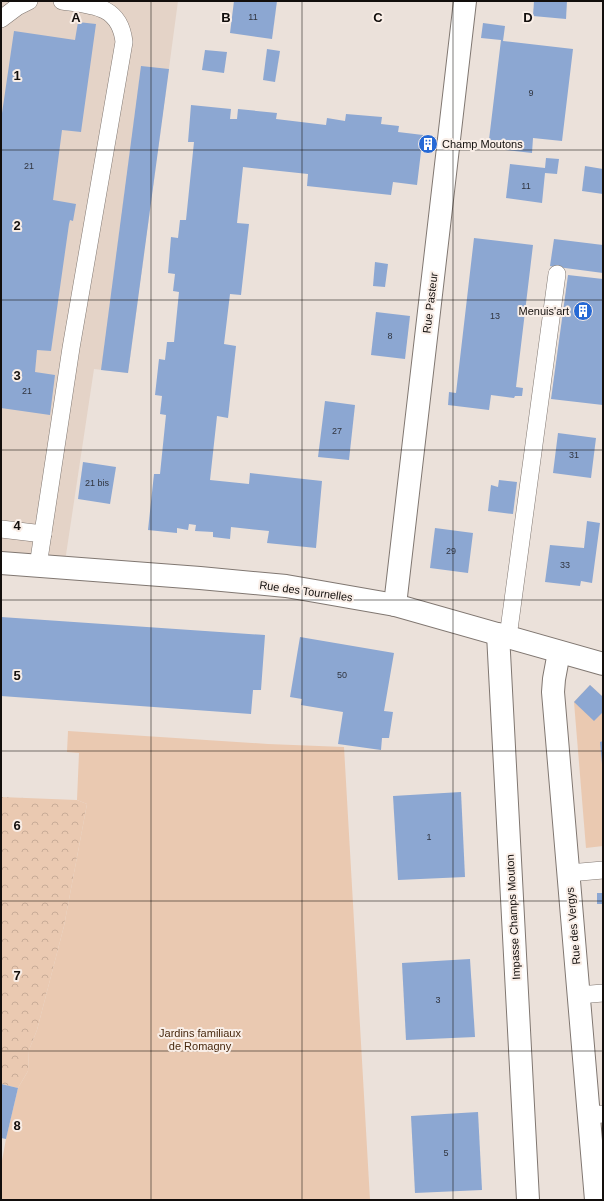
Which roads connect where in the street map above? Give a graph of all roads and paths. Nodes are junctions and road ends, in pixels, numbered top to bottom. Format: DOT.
graph roads {
  1 [pos="29,1"];
  2 [pos="62,1"];
  3 [pos="465,1"];
  4 [pos="1,19"];
  5 [pos="557,274"];
  6 [pos="1,529"];
  7 [pos="43,534"];
  8 [pos="1,563"];
  9 [pos="38,566"];
  10 [pos="395,605"];
  11 [pos="503,636"];
  12 [pos="559,652"];
  13 [pos="603,664"];
  14 [pos="603,870"];
  15 [pos="569,872"];
  16 [pos="603,993"];
  17 [pos="579,995"];
  18 [pos="596,1114"];
  19 [pos="528,1200"];
  20 [pos="596,1200"];
  1 -- 4 [label="lane"];
  2 -- 7 [label="lane"];
  3 -- 10 [label="street, Rue Pasteur"];
  5 -- 11 [label="lane"];
  6 -- 7 [label="lane"];
  7 -- 9 [label="lane"];
  8 -- 9 [label="street, Rue des Tournelles"];
  9 -- 10 [label="street, Rue des Tournelles"];
  10 -- 11 [label="street, Rue des Tournelles"];
  11 -- 12 [label="street, Rue des Tournelles"];
  11 -- 19 [label="street, Impasse Champs Mouton"];
  12 -- 13 [label="street, Rue des Tournelles"];
  12 -- 15 [label="street, Rue des Vergys"];
  14 -- 15 [label="lane"];
  15 -- 17 [label="street, Rue des Vergys"];
  16 -- 17 [label="lane"];
  17 -- 18 [label="street, Rue des Vergys"];
  18 -- 20 [label="street, Rue des Vergys"];
}
